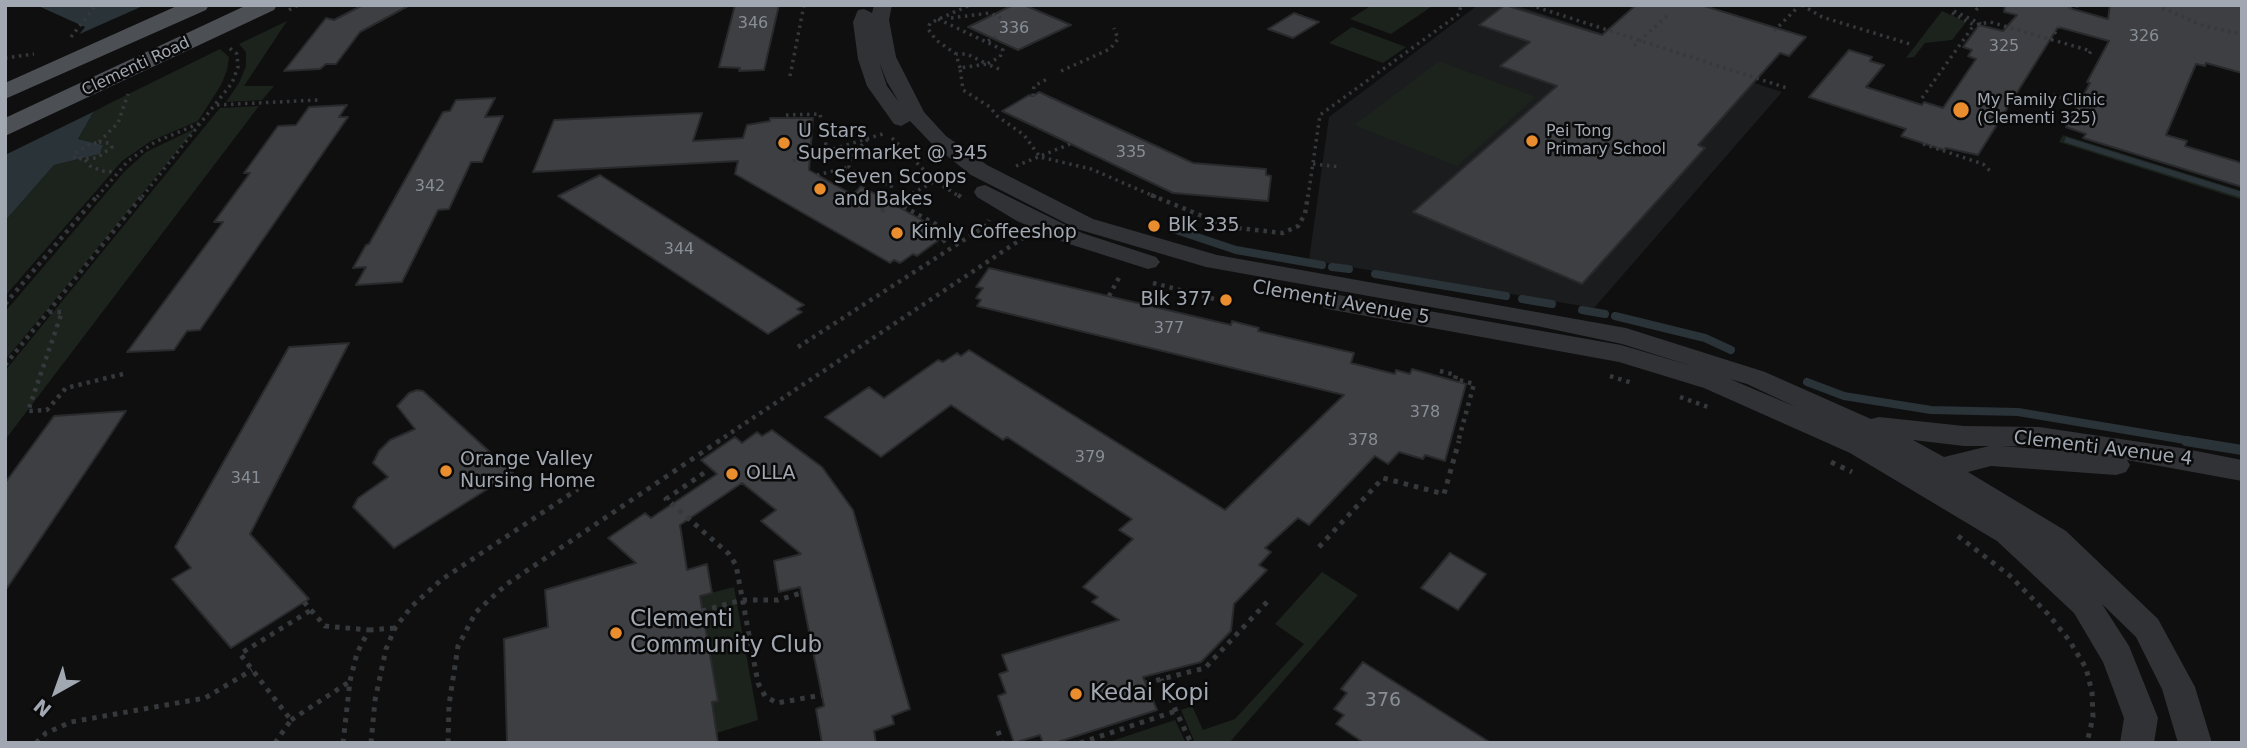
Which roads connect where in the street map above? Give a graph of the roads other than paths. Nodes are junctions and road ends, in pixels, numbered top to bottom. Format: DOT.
graph roads {
  1 [pos="198,5"];
  2 [pos="266,5"];
  3 [pos="866,5"];
  4 [pos="883,5"];
  5 [pos="99,50"];
  6 [pos="10,83"];
  7 [pos="5,128"];
  8 [pos="1857,424"];
  9 [pos="1964,436"];
  10 [pos="1896,455"];
  11 [pos="1991,456"];
  12 [pos="2242,471"];
  13 [pos="1932,475"];
  14 [pos="2242,486"];
  15 [pos="1997,502"];
  16 [pos="2137,743"];
  17 [pos="2194,743"];
  1 -- 5 [label="main road, Clementi Road"];
  2 -- 7 [label="main road, Clementi Road"];
  3 -- 10 [label="street, Clementi Avenue 5"];
  4 -- 8 [label="street, Clementi Avenue 5"];
  5 -- 6 [label="main road, Clementi Road"];
  5 -- 6 [label="main road"];
  8 -- 9 [label="street, Clementi Avenue 4"];
  8 -- 10 [label="street, Clementi Avenue 5"];
  9 -- 10 [label="street, Clementi Avenue 4"];
  9 -- 12 [label="street, Clementi Avenue 4"];
  10 -- 13 [label="street, Clementi Avenue 5"];
  11 -- 13 [label="street, Clementi Avenue 4"];
  11 -- 14 [label="street, Clementi Avenue 4"];
  11 -- 15 [label="street, Clementi Avenue 4"];
  13 -- 15 [label="street"];
  13 -- 16 [label="street"];
  15 -- 17 [label="street"];
}
